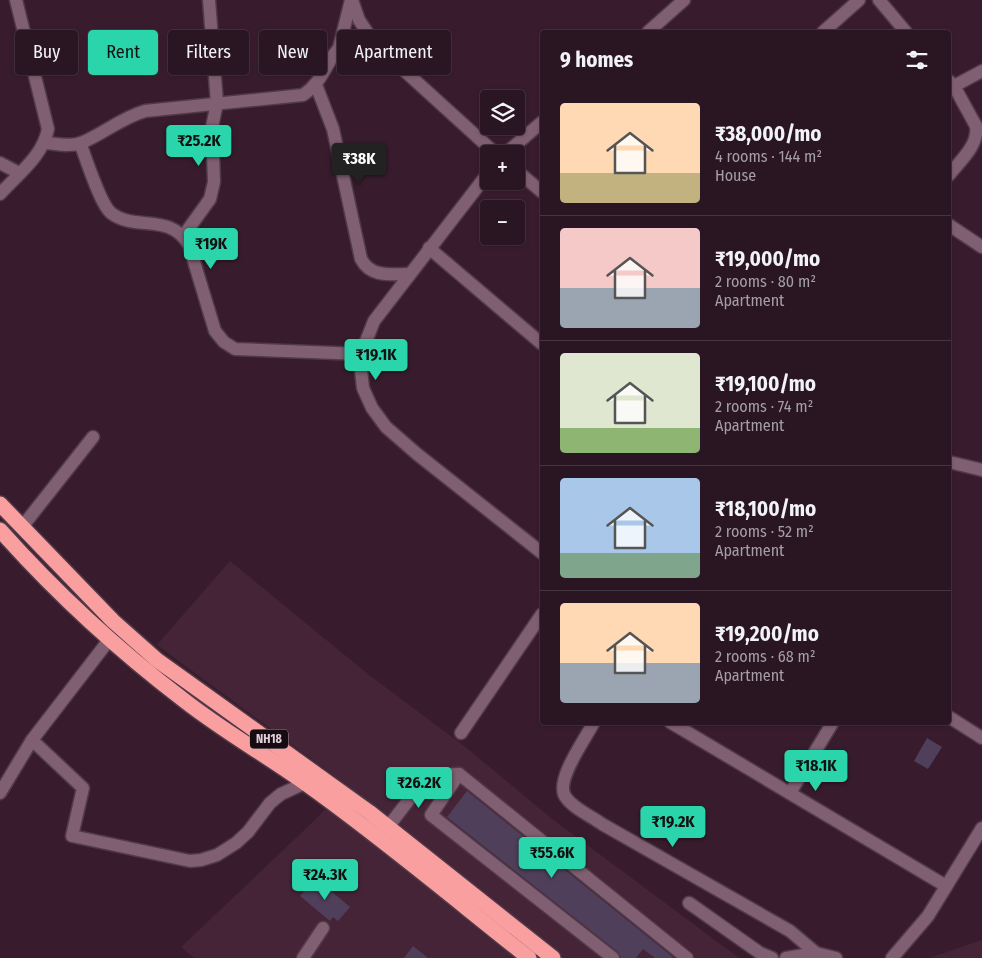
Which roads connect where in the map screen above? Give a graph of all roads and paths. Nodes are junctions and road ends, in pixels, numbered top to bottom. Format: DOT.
graph roads {
  1 [pos="16,0"];
  2 [pos="209,0"];
  3 [pos="352,0"];
  4 [pos="684,0"];
  5 [pos="859,0"];
  6 [pos="879,0"];
  7 [pos="344,30"];
  8 [pos="365,30"];
  9 [pos="650,30"];
  10 [pos="825,30"];
  11 [pos="904,30"];
  12 [pos="337,51"];
  13 [pos="982,71"];
  14 [pos="409,75"];
  15 [pos="952,84"];
  16 [pos="316,85"];
  17 [pos="217,103"];
  18 [pos="540,124"];
  19 [pos="46,143"];
  20 [pos="80,143"];
  21 [pos="486,145"];
  22 [pos="515,145"];
  23 [pos="0,163"];
  24 [pos="19,173"];
  25 [pos="951,173"];
  26 [pos="525,178"];
  27 [pos="480,183"];
  28 [pos="540,190"];
  29 [pos="0,194"];
  30 [pos="951,227"];
  31 [pos="184,235"];
  32 [pos="982,247"];
  33 [pos="429,248"];
  34 [pos="410,274"];
  35 [pos="540,340"];
  36 [pos="361,354"];
  37 [pos="93,437"];
  38 [pos="951,462"];
  39 [pos="982,470"];
  40 [pos="0,504"];
  41 [pos="22,527"];
  42 [pos="0,530"];
  43 [pos="540,551"];
  44 [pos="540,617"];
  45 [pos="109,640"];
  46 [pos="951,718"];
  47 [pos="592,725"];
  48 [pos="675,725"];
  49 [pos="831,725"];
  50 [pos="461,733"];
  51 [pos="982,738"];
  52 [pos="32,740"];
  53 [pos="459,774"];
  54 [pos="304,783"];
  55 [pos="790,793"];
  56 [pos="0,794"];
  57 [pos="388,827"];
  58 [pos="982,828"];
  59 [pos="946,886"];
  60 [pos="689,903"];
  61 [pos="322,928"];
  62 [pos="816,953"];
  63 [pos="303,958"];
  64 [pos="529,958"];
  65 [pos="552,958"];
  66 [pos="613,958"];
  67 [pos="687,958"];
  68 [pos="772,958"];
  69 [pos="786,958"];
  70 [pos="836,958"];
  71 [pos="892,958"];
  1 -- 19 [label="street"];
  2 -- 17 [label="street"];
  3 -- 7 [label="street"];
  3 -- 8 [label="street"];
  4 -- 9 [label="street"];
  5 -- 10 [label="street"];
  6 -- 11 [label="street"];
  12 -- 16 [label="street"];
  13 -- 15 [label="street"];
  14 -- 21 [label="street"];
  15 -- 25 [label="street"];
  16 -- 17 [label="street"];
  16 -- 34 [label="street"];
  17 -- 20 [label="street"];
  17 -- 31 [label="street"];
  18 -- 22 [label="street"];
  19 -- 20 [label="street"];
  19 -- 24 [label="street"];
  20 -- 31 [label="street"];
  23 -- 24 [label="street"];
  24 -- 29 [label="street"];
  26 -- 28 [label="street"];
  27 -- 33 [label="street"];
  30 -- 32 [label="street"];
  31 -- 36 [label="street"];
  33 -- 34 [label="street"];
  33 -- 35 [label="street"];
  34 -- 36 [label="street"];
  36 -- 43 [label="street"];
  37 -- 41 [label="street"];
  38 -- 39 [label="street"];
  40 -- 41 [label="highway, NH18"];
  41 -- 57 [label="highway, NH18"];
  42 -- 45 [label="highway, NH18"];
  44 -- 50 [label="street"];
  45 -- 52 [label="street"];
  45 -- 54 [label="highway, NH18"];
  46 -- 51 [label="street"];
  47 -- 62 [label="street"];
  48 -- 55 [label="street"];
  49 -- 55 [label="street"];
  52 -- 54 [label="street"];
  52 -- 56 [label="street"];
  53 -- 57 [label="street"];
  53 -- 66 [label="street"];
  53 -- 67 [label="street"];
  54 -- 64 [label="highway, NH18"];
  55 -- 59 [label="street"];
  57 -- 65 [label="highway, NH18"];
  58 -- 59 [label="street"];
  59 -- 71 [label="street"];
  60 -- 68 [label="street"];
  61 -- 63 [label="street"];
  62 -- 69 [label="street"];
  62 -- 70 [label="street"];
}
